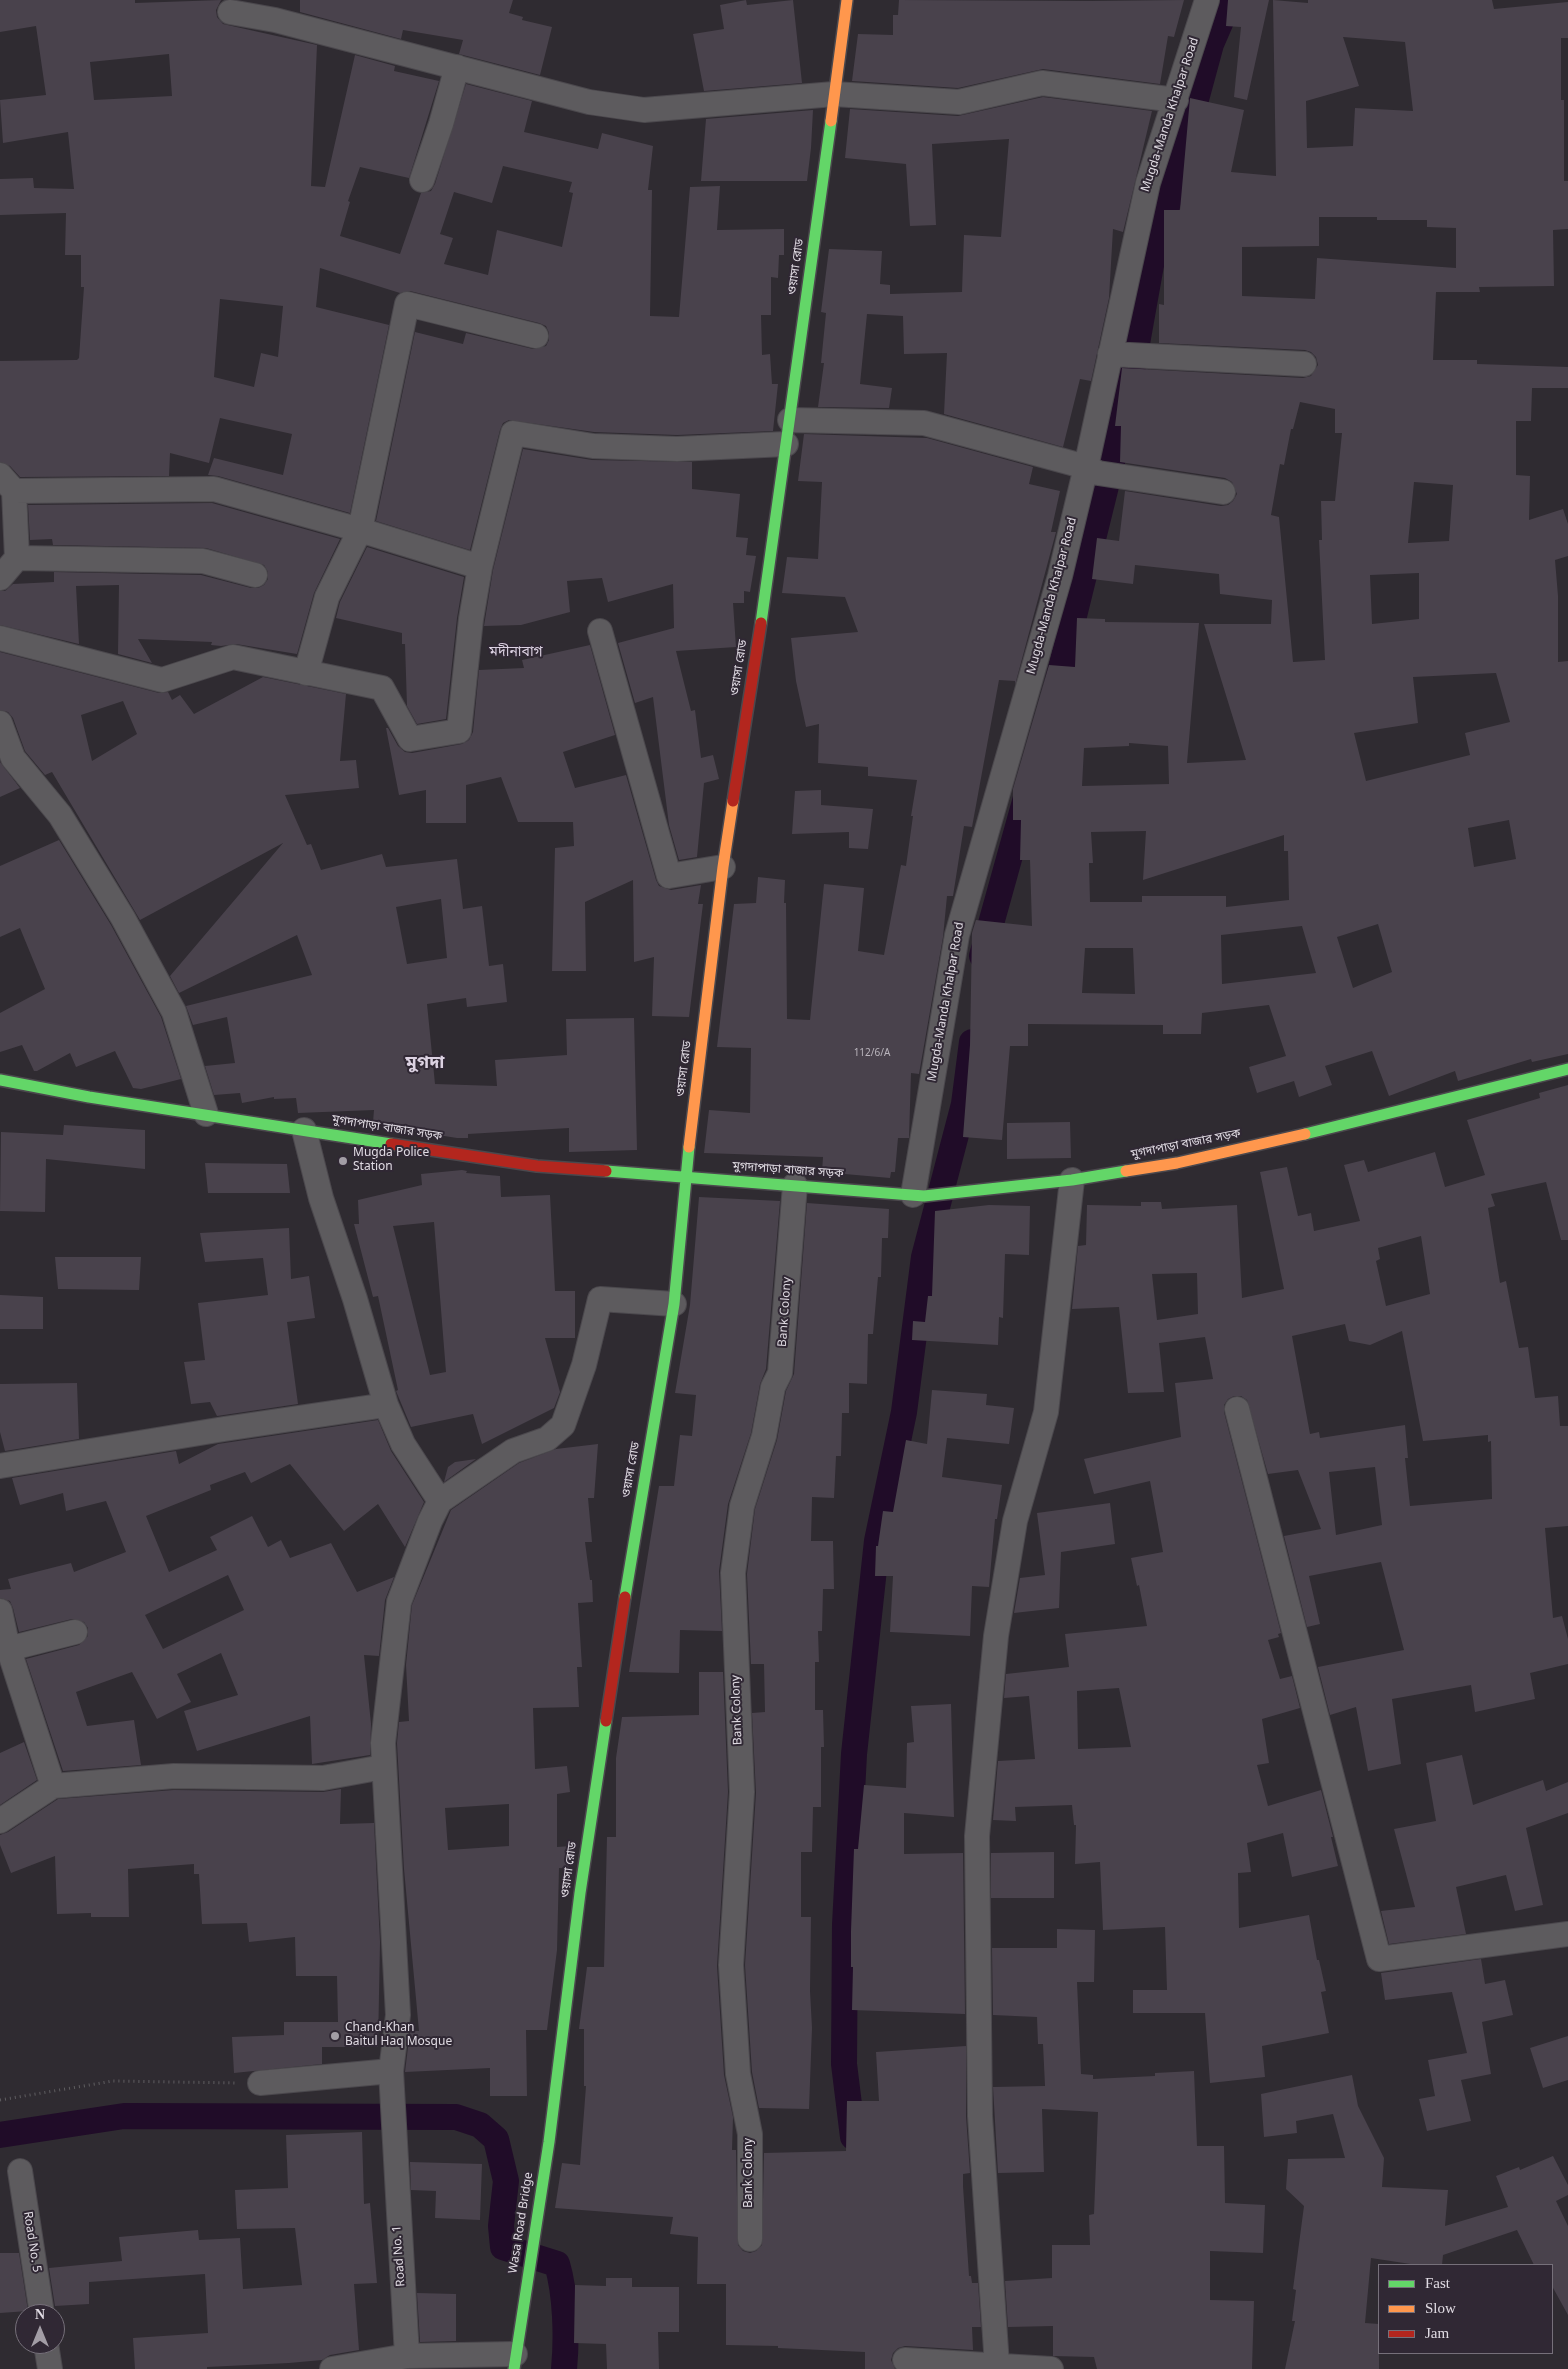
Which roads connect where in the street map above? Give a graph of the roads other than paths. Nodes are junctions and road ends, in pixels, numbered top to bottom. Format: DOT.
graph roads {
  1 [pos="847,0"];
  2 [pos="1207,0"];
  3 [pos="230,12"];
  4 [pos="457,67"];
  5 [pos="834,94"];
  6 [pos="1176,100"];
  7 [pos="422,180"];
  8 [pos="536,336"];
  9 [pos="1125,355"];
  10 [pos="1304,364"];
  11 [pos="790,420"];
  12 [pos="786,444"];
  13 [pos="1100,472"];
  14 [pos="7,483"];
  15 [pos="1223,492"];
  16 [pos="360,530"];
  17 [pos="17,558"];
  18 [pos="480,567"];
  19 [pos="255,575"];
  20 [pos="0,578"];
  21 [pos="600,631"];
  22 [pos="0,638"];
  23 [pos="306,673"];
  24 [pos="0,723"];
  25 [pos="723,867"];
  26 [pos="1567,1072"];
  27 [pos="0,1080"];
  28 [pos="206,1114"];
  29 [pos="304,1130"];
  30 [pos="685,1178"];
  31 [pos="1072,1180"];
  32 [pos="795,1185"];
  33 [pos="919,1195"];
  34 [pos="674,1304"];
  35 [pos="386,1405"];
  36 [pos="1237,1409"];
  37 [pos="0,1466"];
  38 [pos="440,1501"];
  39 [pos="0,1611"];
  40 [pos="74,1632"];
  41 [pos="8,1650"];
  42 [pos="384,1767"];
  43 [pos="53,1786"];
  44 [pos="0,1821"];
  45 [pos="1568,1934"];
  46 [pos="392,2077"];
  47 [pos="260,2084"];
  48 [pos="549,2142"];
  49 [pos="20,2171"];
  50 [pos="750,2239"];
  51 [pos="40,2304"];
  52 [pos="48,2354"];
  53 [pos="406,2356"];
  54 [pos="905,2360"];
  55 [pos="514,2361"];
  56 [pos="997,2365"];
  57 [pos="50,2369"];
  58 [pos="332,2369"];
  59 [pos="1051,2369"];
  1 -- 5 [label="street, ওয়াসা রোড"];
  2 -- 6 [label="street, Mugda-Manda Khalpar Road"];
  3 -- 4 [label="street"];
  4 -- 5 [label="street"];
  4 -- 7 [label="street"];
  5 -- 6 [label="street"];
  5 -- 11 [label="street, ওয়াসা রোড"];
  6 -- 9 [label="street, Mugda-Manda Khalpar Road"];
  8 -- 16 [label="street"];
  9 -- 10 [label="street"];
  9 -- 13 [label="street, Mugda-Manda Khalpar Road"];
  11 -- 12 [label="street, ওয়াসা রোড"];
  11 -- 13 [label="street"];
  12 -- 18 [label="street"];
  12 -- 25 [label="street, ওয়াসা রোড"];
  13 -- 15 [label="street"];
  13 -- 33 [label="street, Mugda-Manda Khalpar Road"];
  14 -- 16 [label="street"];
  14 -- 17 [label="street"];
  16 -- 18 [label="street"];
  16 -- 23 [label="street"];
  17 -- 19 [label="street"];
  17 -- 20 [label="street"];
  18 -- 23 [label="street"];
  21 -- 25 [label="street"];
  22 -- 23 [label="street"];
  24 -- 28 [label="street"];
  25 -- 30 [label="street, ওয়াসা রোড"];
  26 -- 31 [label="street, মুগদাপাড়া বাজার সড়ক"];
  27 -- 28 [label="street, মুগদাপাড়া বাজার সড়ক"];
  28 -- 29 [label="street, মুগদাপাড়া বাজার সড়ক"];
  29 -- 30 [label="street, মুগদাপাড়া বাজার সড়ক"];
  29 -- 35 [label="street"];
  30 -- 32 [label="street, মুগদাপাড়া বাজার সড়ক"];
  30 -- 34 [label="street, ওয়াসা রোড"];
  31 -- 33 [label="street, মুগদাপাড়া বাজার সড়ক"];
  31 -- 56 [label="street"];
  32 -- 33 [label="street, মুগদাপাড়া বাজার সড়ক"];
  32 -- 50 [label="street, Bank Colony"];
  34 -- 38 [label="street"];
  34 -- 48 [label="street, ওয়াসা রোড"];
  35 -- 37 [label="street"];
  35 -- 38 [label="street"];
  36 -- 45 [label="street"];
  38 -- 42 [label="street, Road No. 1"];
  39 -- 41 [label="street"];
  40 -- 41 [label="street"];
  41 -- 43 [label="street"];
  42 -- 43 [label="street"];
  42 -- 46 [label="street, Road No. 1"];
  43 -- 44 [label="street"];
  46 -- 47 [label="street"];
  46 -- 53 [label="street, Road No. 1"];
  48 -- 55 [label="street, Wasa Road Bridge"];
  49 -- 51 [label="street, Road No. 5"];
  52 -- 57 [label="street"];
  53 -- 55 [label="street"];
  53 -- 58 [label="street"];
  54 -- 56 [label="street"];
  56 -- 59 [label="street"];
}
